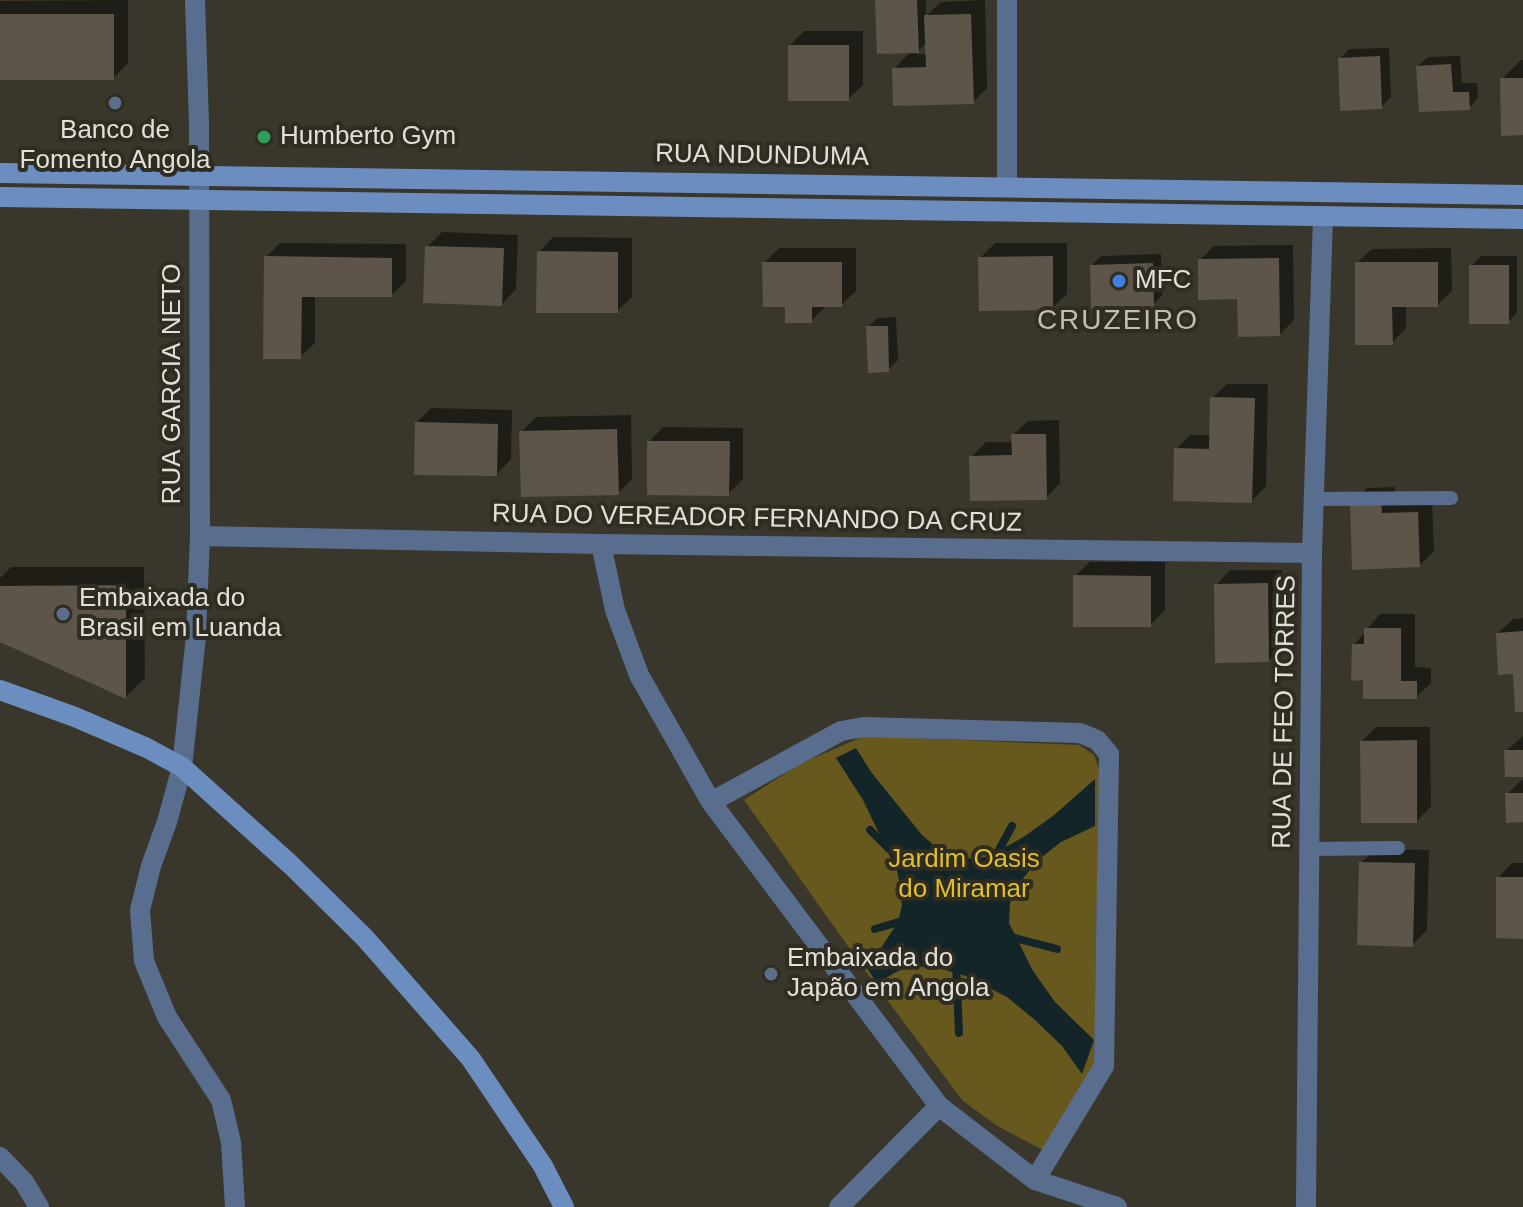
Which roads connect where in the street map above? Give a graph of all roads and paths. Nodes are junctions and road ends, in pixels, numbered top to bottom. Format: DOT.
graph roads {
  1 [pos="195,0"];
  2 [pos="1007,0"];
  3 [pos="0,173"];
  4 [pos="198,175"];
  5 [pos="1007,185"];
  6 [pos="1523,195"];
  7 [pos="0,197"];
  8 [pos="197,200"];
  9 [pos="1323,217"];
  10 [pos="1523,219"];
  11 [pos="1451,498"];
  12 [pos="1314,499"];
  13 [pos="200,536"];
  14 [pos="601,544"];
  15 [pos="1312,553"];
  16 [pos="0,690"];
  17 [pos="182,767"];
  18 [pos="711,802"];
  19 [pos="1398,848"];
  20 [pos="1309,849"];
  21 [pos="939,1106"];
  22 [pos="0,1157"];
  23 [pos="1035,1180"];
  24 [pos="39,1207"];
  25 [pos="235,1207"];
  26 [pos="564,1207"];
  27 [pos="839,1207"];
  28 [pos="1117,1207"];
  29 [pos="1306,1207"];
  1 -- 4 [label="street, RUA GARCIA NETO"];
  2 -- 5 [label="street"];
  3 -- 4 [label="main road, RUA NDUNDUMA"];
  4 -- 5 [label="main road, RUA NDUNDUMA"];
  4 -- 8 [label="street, RUA GARCIA NETO"];
  5 -- 6 [label="main road, RUA NDUNDUMA"];
  7 -- 8 [label="main road, RUA NDUNDUMA"];
  8 -- 9 [label="main road, RUA NDUNDUMA"];
  8 -- 13 [label="street, RUA GARCIA NETO"];
  9 -- 10 [label="main road, RUA NDUNDUMA"];
  9 -- 12 [label="street, RUA DE FEO TORRES"];
  11 -- 12 [label="lane"];
  12 -- 15 [label="street, RUA DE FEO TORRES"];
  13 -- 14 [label="street, RUA DO VEREADOR FERNANDO DA CRUZ"];
  13 -- 17 [label="street, RUA GARCIA NETO"];
  14 -- 15 [label="street, RUA DO VEREADOR FERNANDO DA CRUZ"];
  14 -- 18 [label="street"];
  15 -- 20 [label="street, RUA DE FEO TORRES"];
  16 -- 17 [label="main road"];
  17 -- 25 [label="street, RUA GARCIA NETO"];
  17 -- 26 [label="main road"];
  18 -- 21 [label="street"];
  18 -- 23 [label="street"];
  19 -- 20 [label="lane"];
  20 -- 29 [label="street, RUA DE FEO TORRES"];
  21 -- 23 [label="street"];
  21 -- 27 [label="street"];
  22 -- 24 [label="street"];
  23 -- 28 [label="street"];
}
